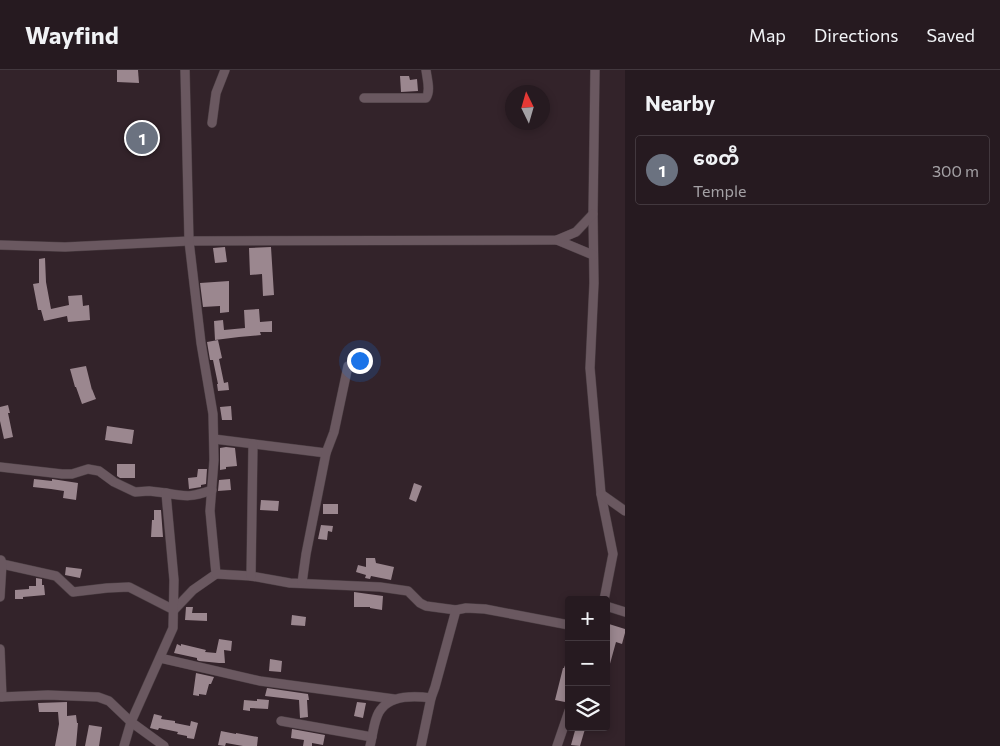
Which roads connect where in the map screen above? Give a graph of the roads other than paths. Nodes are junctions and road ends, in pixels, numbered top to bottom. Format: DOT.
graph roads {
  1 [pos="185,70"];
  2 [pos="225,70"];
  3 [pos="426,70"];
  4 [pos="595,70"];
  5 [pos="364,98"];
  6 [pos="212,123"];
  7 [pos="593,214"];
  8 [pos="557,240"];
  9 [pos="189,241"];
  10 [pos="0,245"];
  11 [pos="593,255"];
  12 [pos="348,366"];
  13 [pos="214,439"];
  14 [pos="253,444"];
  15 [pos="326,453"];
  16 [pos="0,467"];
  17 [pos="212,490"];
  18 [pos="166,493"];
  19 [pos="601,494"];
  20 [pos="625,511"];
  21 [pos="1,562"];
  22 [pos="216,574"];
  23 [pos="251,576"];
  24 [pos="302,583"];
  25 [pos="605,596"];
  26 [pos="0,597"];
  27 [pos="610,607"];
  28 [pos="174,610"];
  29 [pos="456,610"];
  30 [pos="625,612"];
  31 [pos="565,624"];
  32 [pos="0,649"];
  33 [pos="160,658"];
  34 [pos="1,697"];
  35 [pos="431,698"];
  36 [pos="394,699"];
  37 [pos="281,721"];
  38 [pos="131,722"];
  39 [pos="565,723"];
  40 [pos="371,741"];
  41 [pos="124,746"];
  42 [pos="164,746"];
  43 [pos="421,746"];
  44 [pos="557,746"];
  1 -- 9 [label="street"];
  2 -- 6 [label="street"];
  3 -- 5 [label="street"];
  4 -- 7 [label="street"];
  7 -- 8 [label="street"];
  7 -- 11 [label="street"];
  8 -- 9 [label="street"];
  8 -- 11 [label="street"];
  9 -- 10 [label="street"];
  9 -- 13 [label="street"];
  11 -- 19 [label="street"];
  12 -- 15 [label="street"];
  13 -- 14 [label="street"];
  13 -- 17 [label="street"];
  14 -- 15 [label="street"];
  14 -- 23 [label="street"];
  15 -- 24 [label="street"];
  16 -- 18 [label="street"];
  17 -- 18 [label="street"];
  17 -- 22 [label="street"];
  18 -- 28 [label="street"];
  19 -- 20 [label="street"];
  19 -- 25 [label="street"];
  21 -- 26 [label="street"];
  21 -- 28 [label="street"];
  22 -- 23 [label="street"];
  22 -- 28 [label="street"];
  23 -- 24 [label="street"];
  24 -- 29 [label="street"];
  27 -- 30 [label="street"];
  28 -- 33 [label="street"];
  29 -- 31 [label="street"];
  29 -- 35 [label="street"];
  32 -- 34 [label="street"];
  33 -- 36 [label="street"];
  33 -- 38 [label="street"];
  34 -- 38 [label="street"];
  35 -- 36 [label="street"];
  35 -- 43 [label="street"];
  36 -- 40 [label="street"];
  37 -- 40 [label="street"];
  38 -- 41 [label="street"];
  38 -- 42 [label="street"];
  39 -- 44 [label="street"];
}
